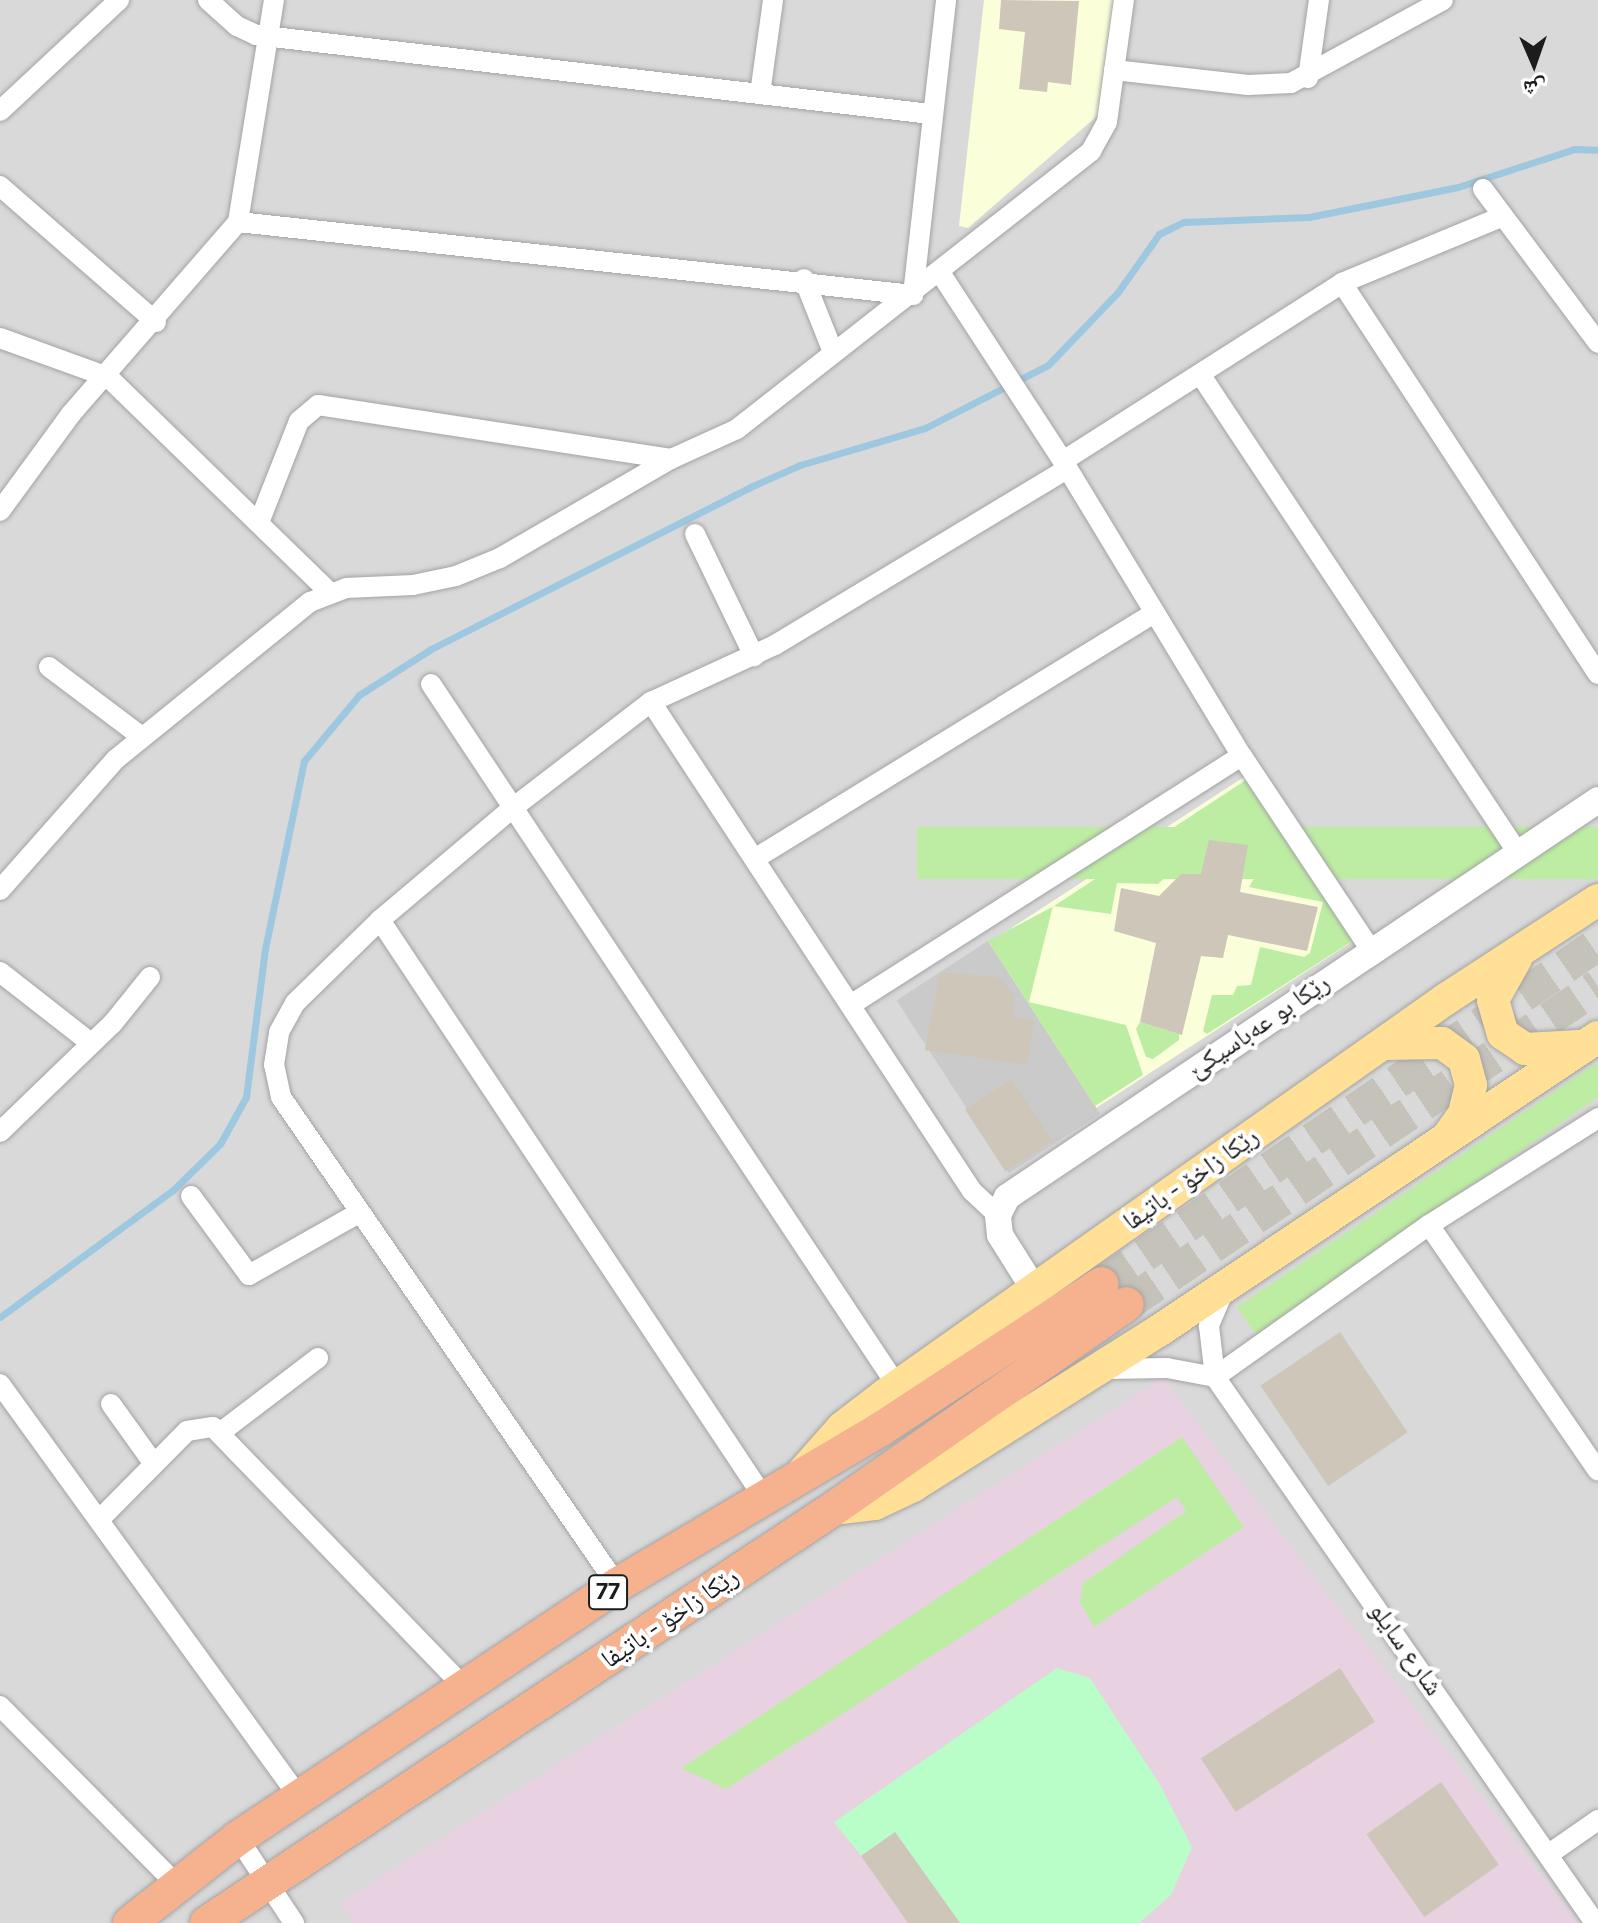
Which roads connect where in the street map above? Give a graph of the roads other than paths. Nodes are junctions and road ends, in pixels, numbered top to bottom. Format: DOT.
graph roads {
  1 [pos="119,0"];
  2 [pos="208,0"];
  3 [pos="274,0"];
  4 [pos="773,0"];
  5 [pos="946,0"];
  6 [pos="1124,0"];
  7 [pos="1319,0"];
  8 [pos="1443,0"];
  9 [pos="271,36"];
  10 [pos="1114,70"];
  11 [pos="1308,78"];
  12 [pos="760,94"];
  13 [pos="0,111"];
  14 [pos="931,114"];
  15 [pos="0,186"];
  16 [pos="1483,189"];
  17 [pos="1501,217"];
  18 [pos="238,222"];
  19 [pos="941,274"];
  20 [pos="804,279"];
  21 [pos="1342,283"];
  22 [pos="913,295"];
  23 [pos="156,322"];
  24 [pos="0,338"];
  25 [pos="1598,343"];
  26 [pos="833,352"];
  27 [pos="1200,374"];
  28 [pos="108,377"];
  29 [pos="671,459"];
  30 [pos="1065,465"];
  31 [pos="0,511"];
  32 [pos="260,520"];
  33 [pos="695,534"];
  34 [pos="329,592"];
  35 [pos="1155,613"];
  36 [pos="754,656"];
  37 [pos="49,667"];
  38 [pos="1598,674"];
  39 [pos="431,684"];
  40 [pos="651,702"];
  41 [pos="142,737"];
  42 [pos="1242,756"];
  43 [pos="1598,800"];
  44 [pos="510,810"];
  45 [pos="1518,853"];
  46 [pos="756,858"];
  47 [pos="0,890"];
  48 [pos="1598,900"];
  49 [pos="380,920"];
  50 [pos="1523,949"];
  51 [pos="1371,950"];
  52 [pos="0,972"];
  53 [pos="150,977"];
  54 [pos="852,1004"];
  55 [pos="1593,1040"];
  56 [pos="91,1043"];
  57 [pos="1383,1044"];
  58 [pos="1598,1118"];
  59 [pos="0,1132"];
  60 [pos="1447,1138"];
  61 [pos="191,1196"];
  62 [pos="357,1214"];
  63 [pos="998,1215"];
  64 [pos="1429,1225"];
  65 [pos="1229,1284"];
  66 [pos="1034,1289"];
  67 [pos="318,1358"];
  68 [pos="1094,1370"];
  69 [pos="1215,1377"];
  70 [pos="0,1384"];
  71 [pos="897,1386"];
  72 [pos="111,1404"];
  73 [pos="221,1432"];
  74 [pos="154,1464"];
  75 [pos="1598,1471"];
  76 [pos="800,1476"];
  77 [pos="764,1498"];
  78 [pos="833,1509"];
  79 [pos="99,1520"];
  80 [pos="617,1585"];
  81 [pos="465,1688"];
  82 [pos="0,1706"];
  83 [pos="299,1797"];
  84 [pos="1598,1820"];
  85 [pos="238,1838"];
  86 [pos="1549,1854"];
  87 [pos="266,1881"];
  88 [pos="176,1884"];
  89 [pos="130,1923"];
  90 [pos="207,1923"];
  91 [pos="294,1923"];
  92 [pos="1595,1923"];
  1 -- 13 [label="street"];
  2 -- 9 [label="street"];
  3 -- 9 [label="street"];
  4 -- 12 [label="street"];
  5 -- 14 [label="street"];
  6 -- 10 [label="street"];
  7 -- 11 [label="street"];
  8 -- 11 [label="street"];
  9 -- 12 [label="street"];
  9 -- 18 [label="street"];
  10 -- 11 [label="street"];
  10 -- 19 [label="street"];
  12 -- 14 [label="street"];
  14 -- 22 [label="street"];
  15 -- 23 [label="street"];
  16 -- 17 [label="street"];
  17 -- 21 [label="street"];
  17 -- 25 [label="street"];
  18 -- 20 [label="street"];
  18 -- 23 [label="street"];
  19 -- 22 [label="street"];
  19 -- 30 [label="street"];
  20 -- 22 [label="street"];
  20 -- 26 [label="street"];
  21 -- 27 [label="street"];
  21 -- 38 [label="street"];
  22 -- 26 [label="street"];
  23 -- 28 [label="street"];
  24 -- 28 [label="street"];
  26 -- 29 [label="street"];
  27 -- 30 [label="street"];
  27 -- 45 [label="street"];
  28 -- 31 [label="street"];
  28 -- 32 [label="street"];
  29 -- 32 [label="street"];
  29 -- 34 [label="street"];
  30 -- 35 [label="street"];
  30 -- 36 [label="street"];
  32 -- 34 [label="street"];
  33 -- 36 [label="street"];
  34 -- 41 [label="street"];
  35 -- 42 [label="street"];
  35 -- 46 [label="street"];
  36 -- 40 [label="street"];
  37 -- 41 [label="street"];
  39 -- 44 [label="street"];
  40 -- 44 [label="street"];
  40 -- 46 [label="street"];
  41 -- 47 [label="street"];
  42 -- 51 [label="street"];
  42 -- 54 [label="street"];
  43 -- 45 [label="street, رێكا بو عه‌باسيكێ"];
  44 -- 49 [label="street"];
  44 -- 71 [label="street"];
  45 -- 51 [label="street, رێكا بو عه‌باسيكێ"];
  46 -- 54 [label="street"];
  48 -- 50 [label="main road, رێکا زاخۆ - باتیفا"];
  49 -- 62 [label="street"];
  49 -- 77 [label="street"];
  50 -- 55 [label="main road"];
  50 -- 57 [label="main road, رێکا زاخۆ - باتیفا"];
  51 -- 63 [label="street, رێكا بو عه‌باسيكێ"];
  52 -- 56 [label="street"];
  53 -- 56 [label="street"];
  54 -- 63 [label="street"];
  55 -- 60 [label="main road"];
  56 -- 59 [label="street"];
  57 -- 60 [label="main road"];
  57 -- 66 [label="main road, رێکا زاخۆ - باتیفا"];
  58 -- 64 [label="street"];
  60 -- 65 [label="main road"];
  61 -- 62 [label="street"];
  62 -- 80 [label="street"];
  63 -- 66 [label="street"];
  64 -- 69 [label="street"];
  64 -- 75 [label="street"];
  65 -- 68 [label="main road"];
  65 -- 69 [label="street, شارع سايلو"];
  66 -- 71 [label="main road, رێکا زاخۆ - باتیفا"];
  67 -- 73 [label="street"];
  68 -- 69 [label="street"];
  68 -- 78 [label="main road"];
  69 -- 86 [label="street, شارع سايلو"];
  70 -- 79 [label="street"];
  71 -- 76 [label="main road, رێکا زاخۆ - باتیفا"];
  72 -- 74 [label="street"];
  73 -- 74 [label="street"];
  73 -- 81 [label="street"];
  74 -- 79 [label="street"];
  76 -- 77 [label="highway, رێکا زاخۆ - باتیفا / 77"];
  76 -- 78 [label="highway, رێکا زاخۆ - باتیفا / 77"];
  77 -- 80 [label="highway, رێکا زاخۆ - باتیفا / 77"];
  78 -- 87 [label="highway, رێکا زاخۆ - باتیفا / 77"];
  79 -- 83 [label="street"];
  80 -- 81 [label="highway, رێکا زاخۆ - باتیفا / 77"];
  81 -- 83 [label="highway, رێکا زاخۆ - باتیفا / 77"];
  82 -- 88 [label="street"];
  83 -- 85 [label="highway, رێکا زاخۆ - باتیفا / 77"];
  84 -- 86 [label="street"];
  85 -- 87 [label="street"];
  85 -- 88 [label="highway, رێکا زاخۆ - باتیفا / 77"];
  86 -- 92 [label="street, شارع سايلو"];
  87 -- 90 [label="highway, رێکا زاخۆ - باتیفا / 77"];
  87 -- 91 [label="street"];
  88 -- 89 [label="highway, رێکا زاخۆ - باتیفا / 77"];
}
